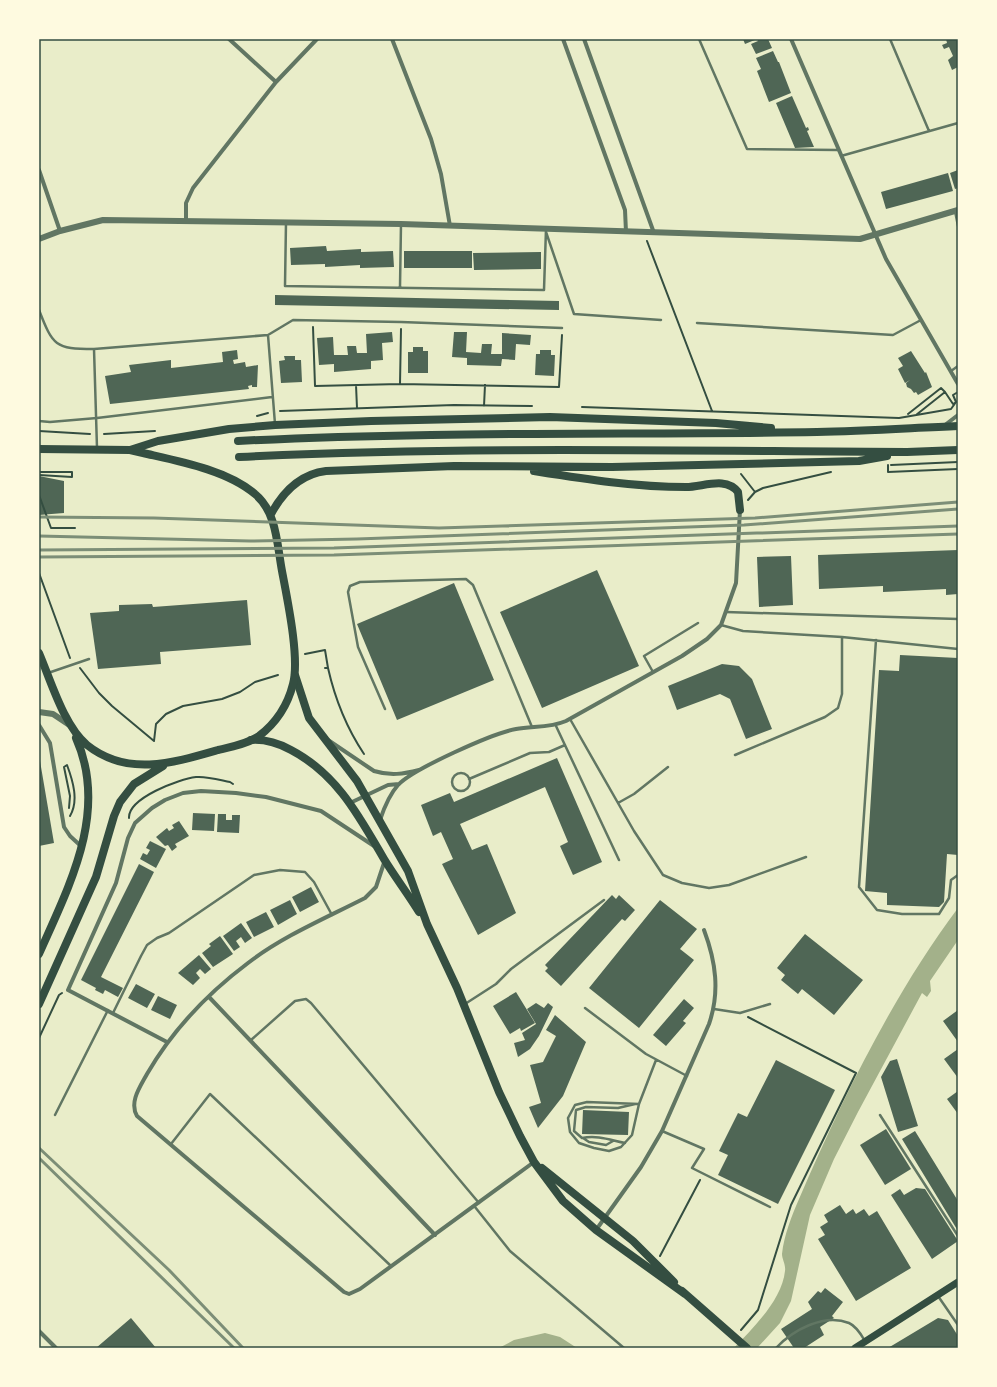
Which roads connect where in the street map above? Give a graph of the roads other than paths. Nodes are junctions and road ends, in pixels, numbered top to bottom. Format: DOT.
graph roads {
  1 [pos="229,39"];
  2 [pos="317,39"];
  3 [pos="392,39"];
  4 [pos="563,39"];
  5 [pos="584,39"];
  6 [pos="699,39"];
  7 [pos="791,39"];
  8 [pos="890,39"];
  9 [pos="276,82"];
  10 [pos="958,122"];
  11 [pos="929,132"];
  12 [pos="838,150"];
  13 [pos="841,156"];
  14 [pos="39,170"];
  15 [pos="956,210"];
  16 [pos="186,220"];
  17 [pos="286,222"];
  18 [pos="401,224"];
  19 [pos="450,226"];
  20 [pos="958,226"];
  21 [pos="546,229"];
  22 [pos="60,231"];
  23 [pos="626,232"];
  24 [pos="654,233"];
  25 [pos="874,236"];
  26 [pos="39,239"];
  27 [pos="400,287"];
  28 [pos="39,310"];
  29 [pos="662,320"];
  30 [pos="921,320"];
  31 [pos="697,323"];
  32 [pos="562,328"];
  33 [pos="268,335"];
  34 [pos="94,349"];
  35 [pos="958,366"];
  36 [pos="951,371"];
  37 [pos="958,384"];
  38 [pos="272,397"];
  39 [pos="958,415"];
  40 [pos="96,418"];
  41 [pos="39,421"];
  42 [pos="275,425"];
  43 [pos="958,426"];
  44 [pos="943,427"];
  45 [pos="819,432"];
  46 [pos="238,441"];
  47 [pos="39,449"];
  48 [pos="97,450"];
  49 [pos="130,450"];
  50 [pos="958,450"];
  51 [pos="907,452"];
  52 [pos="239,457"];
  53 [pos="508,467"];
  54 [pos="740,510"];
  55 [pos="271,514"];
  56 [pos="726,612"];
  57 [pos="958,619"];
  58 [pos="698,623"];
  59 [pos="721,624"];
  60 [pos="842,637"];
  61 [pos="876,640"];
  62 [pos="958,649"];
  63 [pos="39,653"];
  64 [pos="89,659"];
  65 [pos="47,673"];
  66 [pos="653,673"];
  67 [pos="295,675"];
  68 [pos="385,710"];
  69 [pos="39,712"];
  70 [pos="570,719"];
  71 [pos="39,725"];
  72 [pos="556,726"];
  73 [pos="532,727"];
  74 [pos="72,728"];
  75 [pos="326,739"];
  76 [pos="251,740"];
  77 [pos="565,745"];
  78 [pos="735,755"];
  79 [pos="166,764"];
  80 [pos="668,766"];
  81 [pos="424,768"];
  82 [pos="469,779"];
  83 [pos="399,784"];
  84 [pos="366,795"];
  85 [pos="350,803"];
  86 [pos="618,803"];
  87 [pos="380,820"];
  88 [pos="82,847"];
  89 [pos="379,849"];
  90 [pos="806,857"];
  91 [pos="385,860"];
  92 [pos="620,860"];
  93 [pos="958,875"];
  94 [pos="604,900"];
  95 [pos="332,915"];
  96 [pos="427,924"];
  97 [pos="704,930"];
  98 [pos="39,954"];
  99 [pos="209,997"];
  100 [pos="39,1004"];
  101 [pos="464,1004"];
  102 [pos="770,1004"];
  103 [pos="585,1008"];
  104 [pos="714,1009"];
  105 [pos="108,1010"];
  106 [pos="113,1012"];
  107 [pos="250,1040"];
  108 [pos="167,1042"];
  109 [pos="656,1060"];
  110 [pos="687,1076"];
  111 [pos="639,1104"];
  112 [pos="55,1115"];
  113 [pos="880,1115"];
  114 [pos="662,1131"];
  115 [pos="582,1138"];
  116 [pos="614,1140"];
  117 [pos="625,1143"];
  118 [pos="171,1145"];
  119 [pos="534,1162"];
  120 [pos="477,1205"];
  121 [pos="770,1207"];
  122 [pos="606,1218"];
  123 [pos="596,1230"];
  124 [pos="434,1234"];
  125 [pos="958,1236"];
  126 [pos="392,1266"];
  127 [pos="958,1282"];
  128 [pos="685,1294"];
  129 [pos="937,1296"];
  130 [pos="958,1325"];
  131 [pos="39,1330"];
  132 [pos="51,1343"];
  133 [pos="861,1346"];
  134 [pos="49,1348"];
  135 [pos="56,1348"];
  136 [pos="624,1348"];
  137 [pos="747,1348"];
  138 [pos="776,1348"];
  1 -- 9 [label="street"];
  2 -- 9 [label="street"];
  3 -- 19 [label="street"];
  4 -- 23 [label="street"];
  5 -- 24 [label="street"];
  6 -- 12 [label="lane"];
  7 -- 12 [label="street"];
  8 -- 11 [label="lane"];
  9 -- 16 [label="street"];
  10 -- 11 [label="lane"];
  11 -- 13 [label="lane"];
  12 -- 13 [label="street"];
  13 -- 25 [label="street"];
  14 -- 22 [label="street"];
  15 -- 20 [label="lane"];
  15 -- 25 [label="street"];
  16 -- 17 [label="street"];
  16 -- 22 [label="street"];
  17 -- 18 [label="street"];
  17 -- 27 [label="lane"];
  18 -- 19 [label="street"];
  18 -- 27 [label="lane"];
  19 -- 21 [label="street"];
  21 -- 23 [label="street"];
  21 -- 27 [label="lane"];
  21 -- 29 [label="lane"];
  22 -- 26 [label="street"];
  23 -- 24 [label="street"];
  24 -- 25 [label="street"];
  25 -- 30 [label="street"];
  28 -- 34 [label="lane"];
  30 -- 31 [label="lane"];
  30 -- 36 [label="street"];
  32 -- 33 [label="lane"];
  33 -- 34 [label="lane"];
  33 -- 38 [label="lane"];
  34 -- 40 [label="lane"];
  35 -- 36 [label="lane"];
  36 -- 37 [label="street"];
  38 -- 40 [label="lane"];
  38 -- 42 [label="lane"];
  39 -- 44 [label="street"];
  40 -- 41 [label="lane"];
  40 -- 48 [label="lane"];
  42 -- 45 [label="main road"];
  42 -- 49 [label="main road"];
  43 -- 44 [label="main road"];
  44 -- 45 [label="main road"];
  45 -- 46 [label="main road"];
  47 -- 48 [label="main road"];
  48 -- 49 [label="main road"];
  49 -- 55 [label="main road"];
  50 -- 51 [label="main road"];
  51 -- 52 [label="main road"];
  51 -- 53 [label="main road"];
  53 -- 54 [label="main road"];
  53 -- 55 [label="main road"];
  54 -- 56 [label="street"];
  55 -- 67 [label="main road"];
  56 -- 57 [label="lane"];
  56 -- 59 [label="street"];
  58 -- 66 [label="lane"];
  59 -- 60 [label="lane"];
  59 -- 66 [label="street"];
  60 -- 61 [label="lane"];
  60 -- 78 [label="lane"];
  61 -- 62 [label="lane"];
  61 -- 93 [label="lane"];
  63 -- 65 [label="main road"];
  64 -- 65 [label="lane"];
  65 -- 74 [label="main road"];
  66 -- 70 [label="street"];
  67 -- 75 [label="main road"];
  67 -- 76 [label="main road"];
  68 -- 73 [label="lane"];
  69 -- 74 [label="street"];
  70 -- 72 [label="street"];
  70 -- 86 [label="lane"];
  71 -- 88 [label="street"];
  72 -- 73 [label="street"];
  72 -- 77 [label="lane"];
  73 -- 81 [label="street"];
  74 -- 79 [label="main road"];
  74 -- 88 [label="main road"];
  75 -- 81 [label="street"];
  75 -- 84 [label="main road"];
  76 -- 79 [label="main road"];
  76 -- 85 [label="main road"];
  77 -- 82 [label="lane"];
  77 -- 92 [label="lane"];
  79 -- 100 [label="main road"];
  80 -- 86 [label="lane"];
  81 -- 83 [label="street"];
  82 -- 82 [label="lane"];
  83 -- 84 [label="street"];
  83 -- 87 [label="street"];
  84 -- 85 [label="street"];
  84 -- 87 [label="main road"];
  85 -- 89 [label="main road"];
  86 -- 90 [label="lane"];
  87 -- 96 [label="main road"];
  88 -- 98 [label="main road"];
  89 -- 91 [label="main road"];
  89 -- 105 [label="street"];
  91 -- 95 [label="street"];
  91 -- 96 [label="main road"];
  94 -- 101 [label="lane"];
  95 -- 99 [label="street"];
  95 -- 106 [label="lane"];
  96 -- 101 [label="main road"];
  97 -- 104 [label="street"];
  99 -- 107 [label="street"];
  99 -- 108 [label="street"];
  101 -- 119 [label="main road"];
  102 -- 104 [label="lane"];
  103 -- 109 [label="lane"];
  104 -- 110 [label="street"];
  105 -- 106 [label="street"];
  105 -- 112 [label="lane"];
  106 -- 108 [label="street"];
  107 -- 120 [label="lane"];
  107 -- 124 [label="street"];
  108 -- 118 [label="street"];
  109 -- 110 [label="lane"];
  109 -- 111 [label="lane"];
  110 -- 114 [label="street"];
  111 -- 115 [label="lane"];
  111 -- 117 [label="lane"];
  111 -- 117 [label="lane"];
  113 -- 125 [label="lane"];
  114 -- 121 [label="lane"];
  114 -- 122 [label="street"];
  115 -- 116 [label="lane"];
  115 -- 116 [label="lane"];
  116 -- 117 [label="lane"];
  118 -- 126 [label="street"];
  118 -- 126 [label="lane"];
  119 -- 120 [label="street"];
  119 -- 122 [label="main road"];
  119 -- 123 [label="main road"];
  120 -- 124 [label="street"];
  120 -- 136 [label="lane"];
  122 -- 123 [label="street"];
  122 -- 128 [label="main road"];
  123 -- 128 [label="main road"];
  124 -- 126 [label="street"];
  127 -- 129 [label="main road"];
  128 -- 137 [label="main road"];
  129 -- 130 [label="lane"];
  129 -- 133 [label="main road"];
  131 -- 132 [label="street"];
  132 -- 134 [label="street"];
  132 -- 135 [label="street"];
  133 -- 138 [label="lane"];
}
